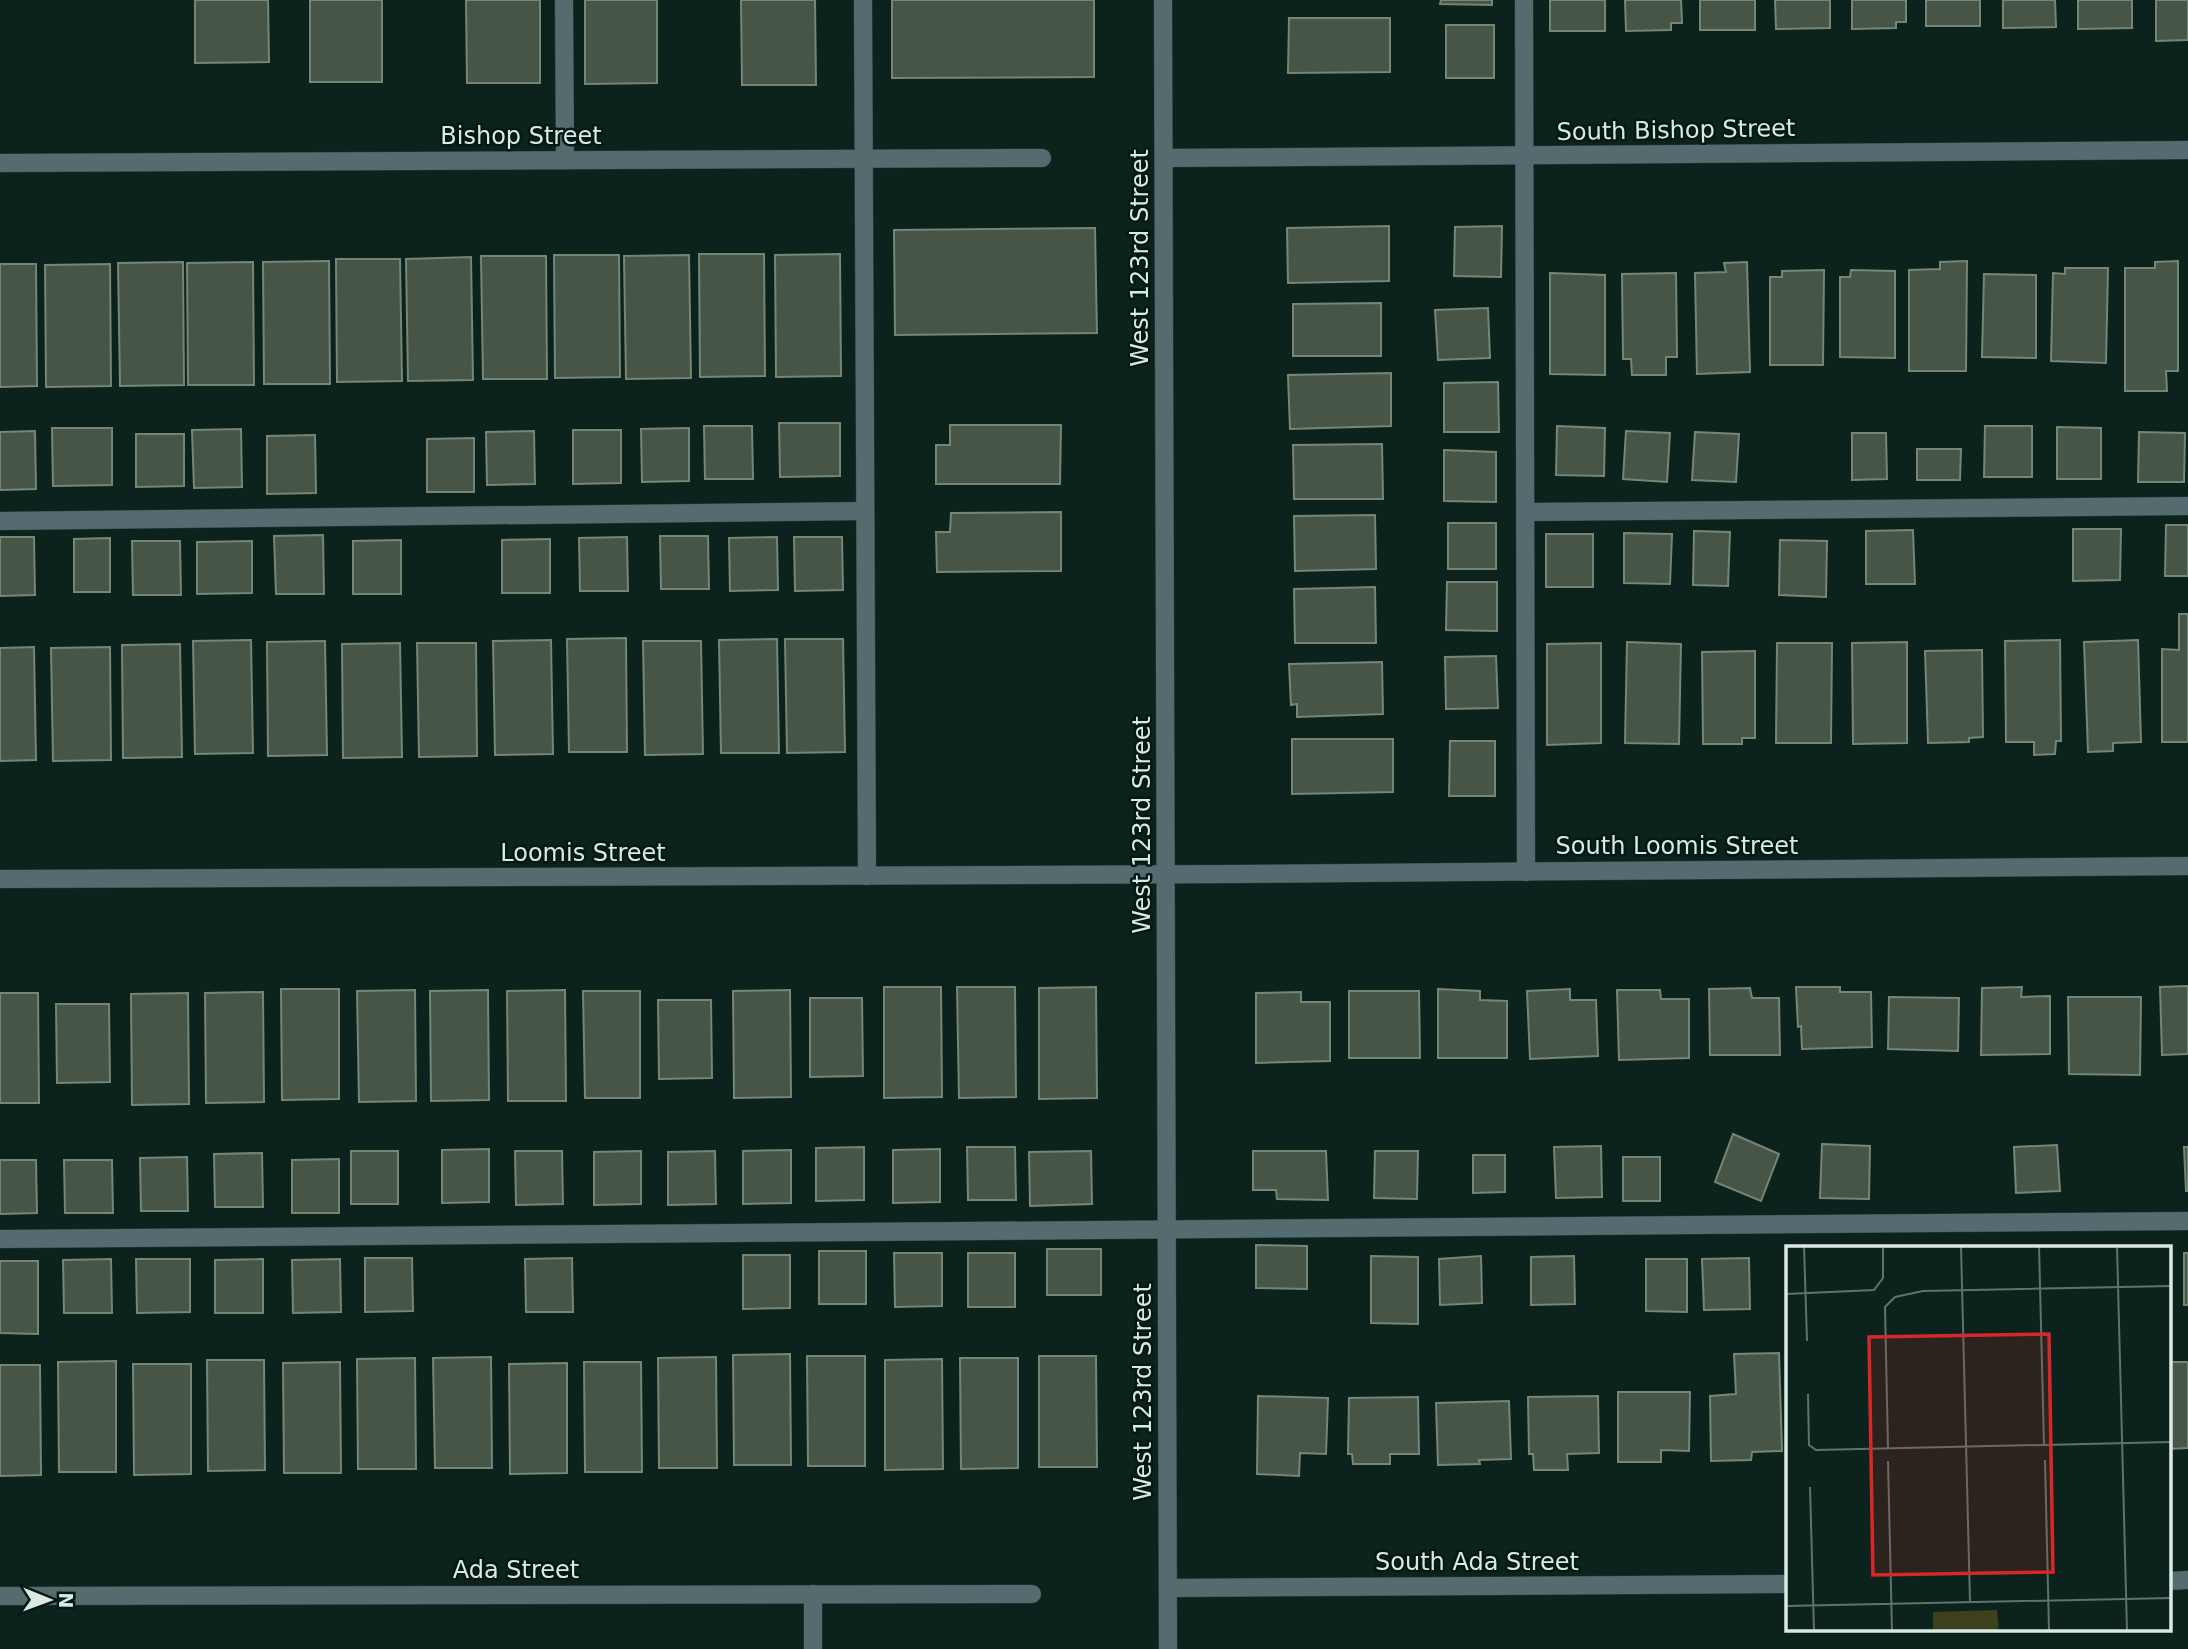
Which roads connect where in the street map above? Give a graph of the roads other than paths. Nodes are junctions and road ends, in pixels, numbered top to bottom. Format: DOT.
graph roads {
  1 [pos="564,0"];
  2 [pos="863,0"];
  3 [pos="1163,0"];
  4 [pos="1524,0"];
  5 [pos="2188,150"];
  6 [pos="1524,156"];
  7 [pos="1042,158"];
  8 [pos="1164,158"];
  9 [pos="864,159"];
  10 [pos="565,160"];
  11 [pos="0,163"];
  12 [pos="2188,506"];
  13 [pos="865,511"];
  14 [pos="1526,512"];
  15 [pos="0,521"];
  16 [pos="2188,866"];
  17 [pos="1526,872"];
  18 [pos="1166,874"];
  19 [pos="867,876"];
  20 [pos="0,879"];
  21 [pos="2188,1221"];
  22 [pos="1167,1229"];
  23 [pos="0,1239"];
  24 [pos="2170,1580"];
  25 [pos="2188,1580"];
  26 [pos="1786,1584"];
  27 [pos="1168,1588"];
  28 [pos="813,1594"];
  29 [pos="1032,1594"];
  30 [pos="0,1597"];
  31 [pos="813,1649"];
  32 [pos="1168,1649"];
  1 -- 10 [label="street"];
  2 -- 9 [label="street"];
  3 -- 8 [label="street, West 123rd Street"];
  4 -- 6 [label="street"];
  5 -- 6 [label="street, South Bishop Street"];
  6 -- 8 [label="street, South Bishop Street"];
  6 -- 14 [label="street"];
  7 -- 9 [label="street, Bishop Street"];
  8 -- 18 [label="street, West 123rd Street"];
  9 -- 10 [label="street, Bishop Street"];
  9 -- 13 [label="street"];
  10 -- 11 [label="street, Bishop Street"];
  12 -- 14 [label="street"];
  13 -- 15 [label="street"];
  13 -- 19 [label="street"];
  14 -- 17 [label="street"];
  16 -- 17 [label="street, South Loomis Street"];
  17 -- 18 [label="street, South Loomis Street"];
  18 -- 19 [label="street, Loomis Street"];
  18 -- 22 [label="street, West 123rd Street"];
  19 -- 20 [label="street, Loomis Street"];
  21 -- 22 [label="street"];
  22 -- 23 [label="street"];
  22 -- 27 [label="street, West 123rd Street"];
  24 -- 25 [label="street"];
  26 -- 27 [label="street, South Ada Street"];
  27 -- 32 [label="street, West 123rd Street"];
  28 -- 29 [label="street, Ada Street"];
  28 -- 30 [label="street, Ada Street"];
  28 -- 31 [label="street"];
}
